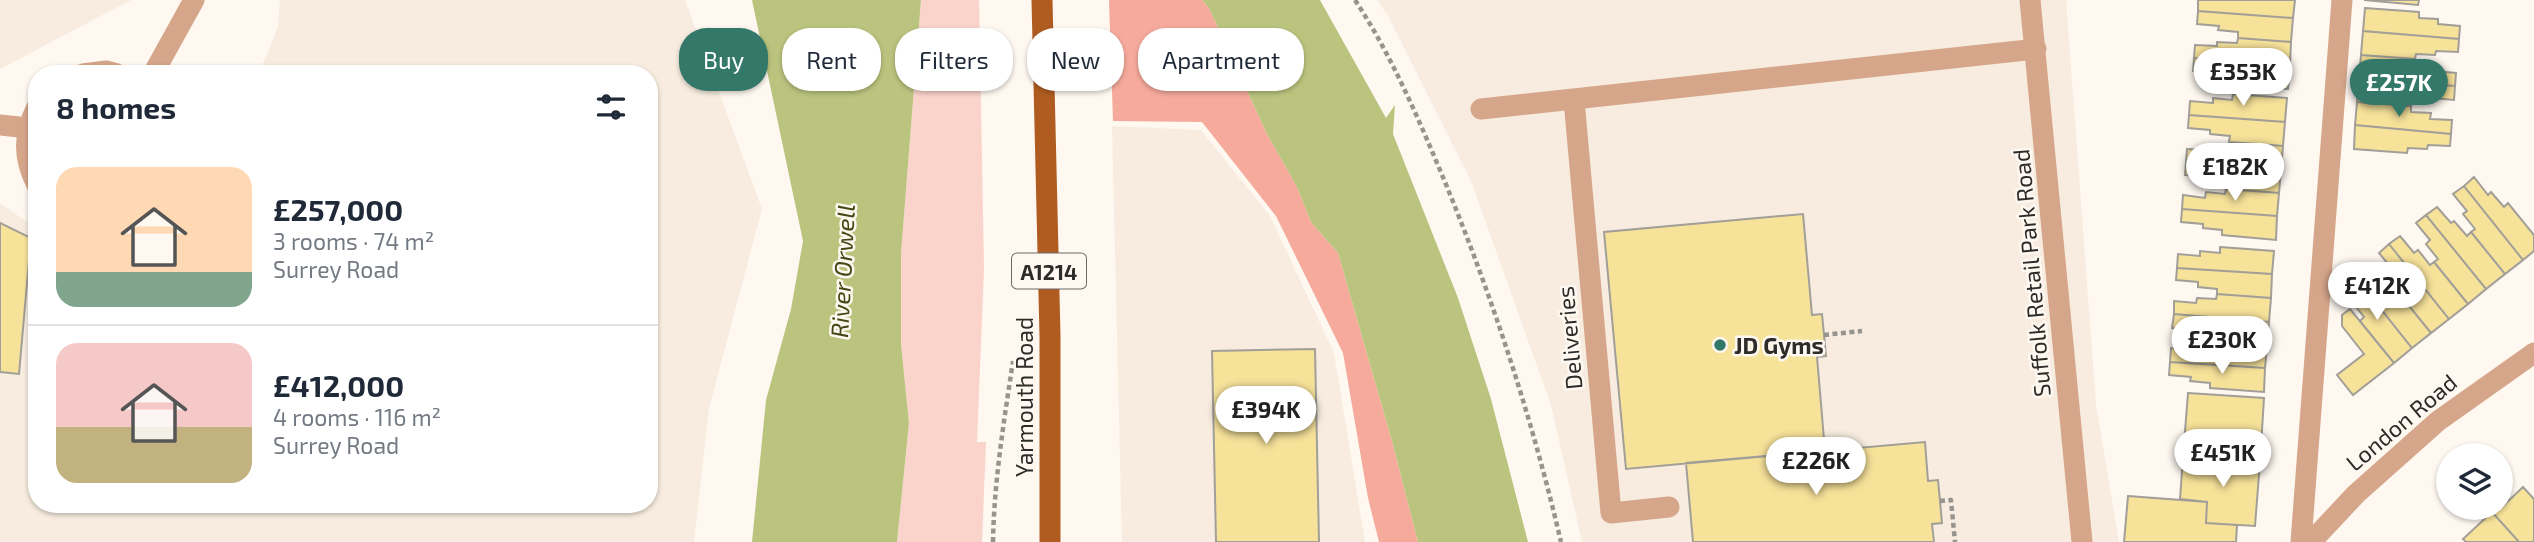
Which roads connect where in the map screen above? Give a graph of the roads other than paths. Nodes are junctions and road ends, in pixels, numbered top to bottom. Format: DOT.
graph roads {
  1 [pos="194,0"];
  2 [pos="1042,0"];
  3 [pos="2030,0"];
  4 [pos="2342,0"];
  5 [pos="2036,48"];
  6 [pos="158,65"];
  7 [pos="1574,100"];
  8 [pos="1481,110"];
  9 [pos="0,125"];
  10 [pos="27,128"];
  11 [pos="28,165"];
  12 [pos="2534,353"];
  13 [pos="1669,507"];
  14 [pos="1050,542"];
  15 [pos="2082,542"];
  16 [pos="2301,542"];
  17 [pos="2311,542"];
  1 -- 6 [label="street"];
  2 -- 14 [label="main road, Yarmouth Road / A1214"];
  3 -- 5 [label="street, Suffolk Retail Park Road"];
  4 -- 16 [label="street"];
  5 -- 7 [label="street"];
  5 -- 15 [label="street, Suffolk Retail Park Road"];
  7 -- 8 [label="street"];
  7 -- 13 [label="street, Deliveries"];
  9 -- 10 [label="street"];
  10 -- 11 [label="street"];
  12 -- 17 [label="street, London Road"];
}
